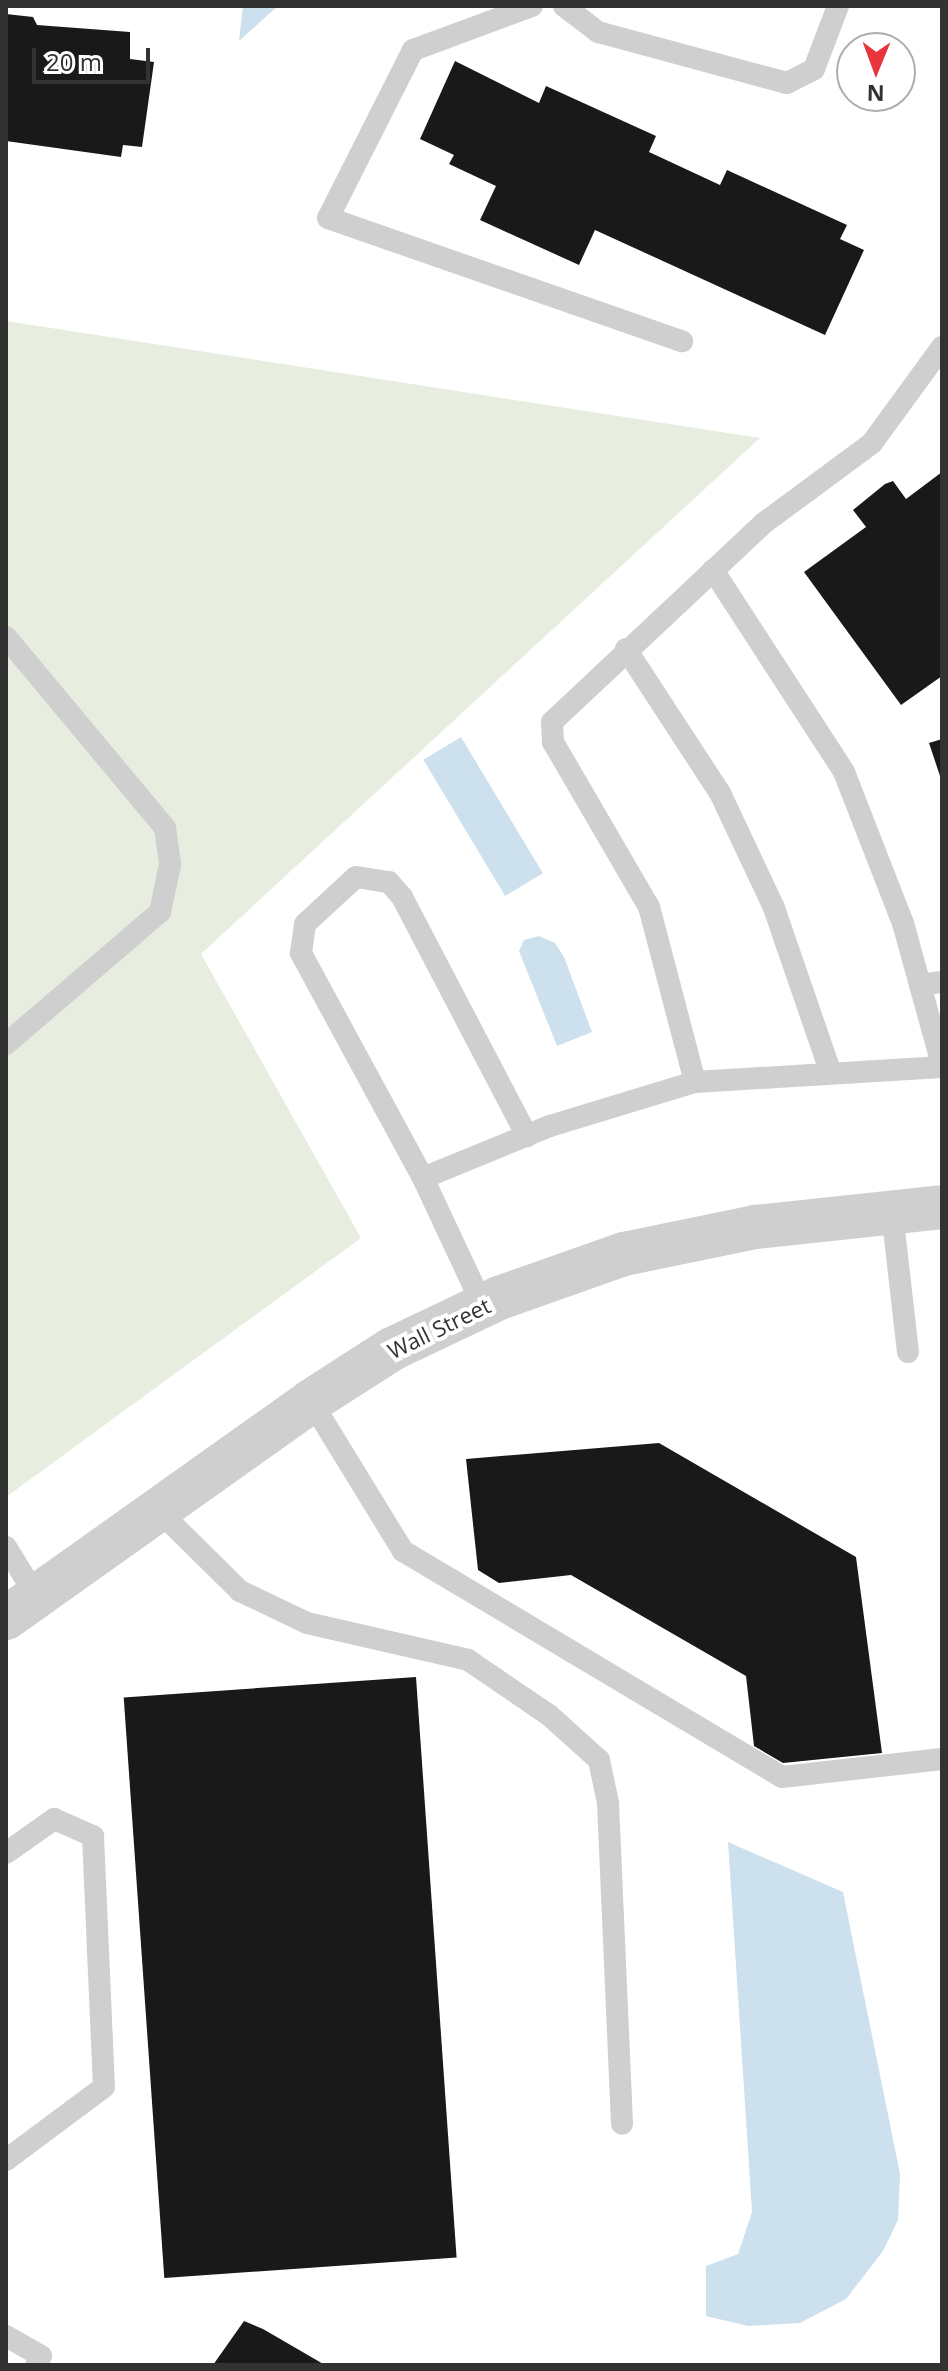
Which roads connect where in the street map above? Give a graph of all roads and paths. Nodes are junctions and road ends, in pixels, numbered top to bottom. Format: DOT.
graph roads {
  1 [pos="532,6"];
  2 [pos="564,6"];
  3 [pos="838,6"];
  4 [pos="682,341"];
  5 [pos="942,347"];
  6 [pos="713,570"];
  7 [pos="6,637"];
  8 [pos="626,649"];
  9 [pos="931,983"];
  10 [pos="6,1044"];
  11 [pos="942,1066"];
  12 [pos="830,1071"];
  13 [pos="695,1082"];
  14 [pos="527,1136"];
  15 [pos="423,1178"];
  16 [pos="942,1207"];
  17 [pos="892,1212"];
  18 [pos="483,1306"];
  19 [pos="908,1352"];
  20 [pos="311,1401"];
  21 [pos="157,1509"];
  22 [pos="6,1547"];
  23 [pos="21,1607"];
  24 [pos="942,1759"];
  25 [pos="6,1853"];
  26 [pos="622,2124"];
  27 [pos="6,2160"];
  28 [pos="6,2336"];
  29 [pos="45,2362"];
  1 -- 4 [label="lane"];
  2 -- 3 [label="lane"];
  5 -- 6 [label="lane"];
  6 -- 8 [label="lane"];
  6 -- 9 [label="lane"];
  7 -- 10 [label="lane"];
  8 -- 12 [label="lane"];
  8 -- 13 [label="lane"];
  9 -- 11 [label="lane"];
  11 -- 12 [label="lane"];
  12 -- 13 [label="lane"];
  13 -- 14 [label="lane"];
  14 -- 15 [label="lane"];
  14 -- 15 [label="lane"];
  15 -- 18 [label="lane"];
  16 -- 17 [label="street, Wall Street"];
  17 -- 18 [label="street, Wall Street"];
  17 -- 19 [label="lane"];
  18 -- 20 [label="street, Wall Street"];
  20 -- 21 [label="street, Wall Street"];
  20 -- 24 [label="lane"];
  21 -- 23 [label="street, Wall Street"];
  21 -- 26 [label="lane"];
  22 -- 23 [label="lane"];
  25 -- 27 [label="lane"];
  28 -- 29 [label="lane"];
}
